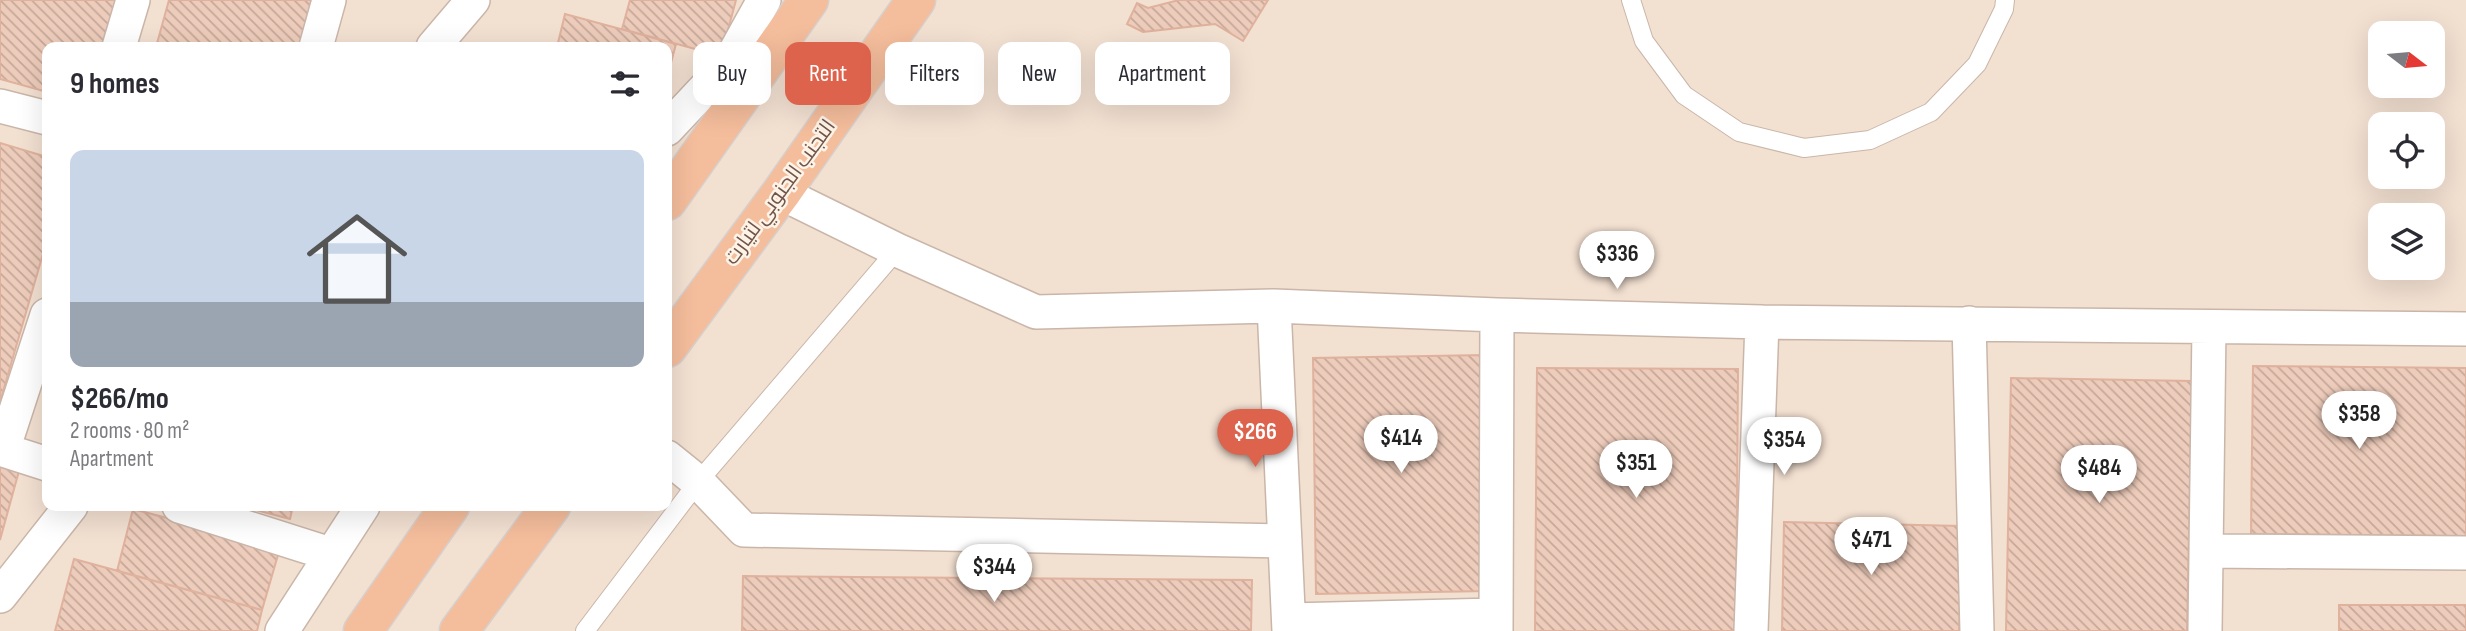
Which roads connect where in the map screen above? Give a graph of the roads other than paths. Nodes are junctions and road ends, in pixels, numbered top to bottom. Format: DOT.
graph roads {
  1 [pos="133,0"];
  2 [pos="329,0"];
  3 [pos="473,0"];
  4 [pos="764,0"];
  5 [pos="809,0"];
  6 [pos="916,0"];
  7 [pos="1631,0"];
  8 [pos="2006,0"];
  9 [pos="120,42"];
  10 [pos="317,42"];
  11 [pos="439,42"];
  12 [pos="0,106"];
  13 [pos="42,117"];
  14 [pos="672,123"];
  15 [pos="781,193"];
  16 [pos="672,194"];
  17 [pos="897,250"];
  18 [pos="1274,306"];
  19 [pos="1497,315"];
  20 [pos="1762,322"];
  21 [pos="1969,323"];
  22 [pos="2209,327"];
  23 [pos="2466,329"];
  24 [pos="42,330"];
  25 [pos="672,341"];
  26 [pos="1,449"];
  27 [pos="672,461"];
  28 [pos="42,462"];
  29 [pos="698,482"];
  30 [pos="67,511"];
  31 [pos="195,511"];
  32 [pos="360,511"];
  33 [pos="447,511"];
  34 [pos="547,511"];
  35 [pos="1285,541"];
  36 [pos="2207,551"];
  37 [pos="330,554"];
  38 [pos="2466,554"];
  39 [pos="0,596"];
  40 [pos="1495,623"];
  41 [pos="1289,626"];
  42 [pos="282,631"];
  43 [pos="363,631"];
  44 [pos="459,631"];
  45 [pos="585,631"];
  46 [pos="1751,631"];
  47 [pos="1977,631"];
  48 [pos="2205,631"];
  1 -- 9 [label="street"];
  2 -- 10 [label="street"];
  3 -- 11 [label="street"];
  4 -- 14 [label="street"];
  5 -- 16 [label="highway"];
  6 -- 15 [label="highway, التجنب الجنوبي لتيارت"];
  7 -- 8 [label="lane"];
  12 -- 13 [label="street"];
  15 -- 17 [label="street"];
  15 -- 25 [label="highway, التجنب الجنوبي لتيارت"];
  17 -- 18 [label="street"];
  17 -- 29 [label="lane"];
  18 -- 19 [label="street"];
  18 -- 35 [label="street"];
  19 -- 20 [label="street"];
  19 -- 40 [label="street"];
  20 -- 21 [label="street"];
  20 -- 46 [label="street"];
  21 -- 22 [label="street"];
  21 -- 47 [label="street"];
  22 -- 23 [label="street"];
  22 -- 36 [label="street"];
  24 -- 26 [label="street"];
  26 -- 28 [label="street"];
  27 -- 29 [label="street"];
  29 -- 35 [label="street"];
  29 -- 45 [label="lane"];
  30 -- 39 [label="street"];
  31 -- 37 [label="street"];
  32 -- 37 [label="street"];
  33 -- 43 [label="highway"];
  34 -- 44 [label="highway"];
  35 -- 41 [label="street"];
  36 -- 38 [label="street"];
  36 -- 48 [label="street"];
  37 -- 42 [label="street"];
  40 -- 41 [label="street"];
}
